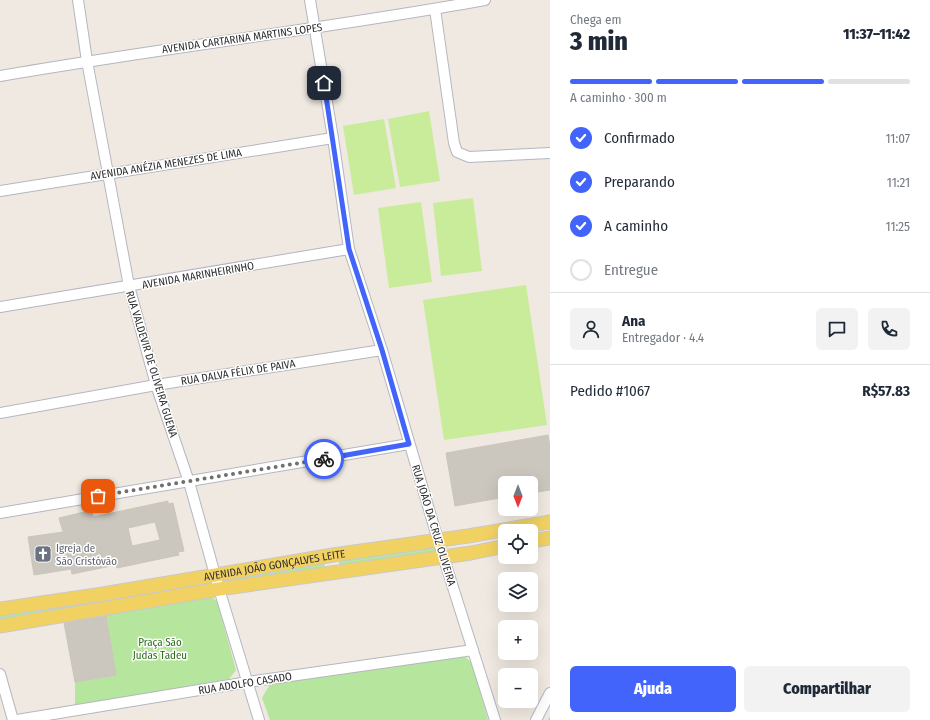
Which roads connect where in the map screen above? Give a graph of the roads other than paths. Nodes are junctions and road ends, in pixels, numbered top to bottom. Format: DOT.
graph roads {
  1 [pos="78,0"];
  2 [pos="310,0"];
  3 [pos="485,0"];
  4 [pos="435,9"];
  5 [pos="314,28"];
  6 [pos="87,61"];
  7 [pos="0,76"];
  8 [pos="333,138"];
  9 [pos="550,153"];
  10 [pos="108,173"];
  11 [pos="0,191"];
  12 [pos="349,249"];
  13 [pos="129,286"];
  14 [pos="0,307"];
  15 [pos="382,350"];
  16 [pos="156,385"];
  17 [pos="0,413"];
  18 [pos="409,444"];
  19 [pos="189,482"];
  20 [pos="0,513"];
  21 [pos="550,522"];
  22 [pos="468,536"];
  23 [pos="550,538"];
  24 [pos="438,540"];
  25 [pos="538,540"];
  26 [pos="498,547"];
  27 [pos="471,553"];
  28 [pos="333,555"];
  29 [pos="443,557"];
  30 [pos="335,571"];
  31 [pos="216,575"];
  32 [pos="219,589"];
  33 [pos="103,594"];
  34 [pos="106,608"];
  35 [pos="0,609"];
  36 [pos="0,626"];
  37 [pos="473,650"];
  38 [pos="0,674"];
  39 [pos="248,682"];
  40 [pos="550,693"];
  41 [pos="13,720"];
  42 [pos="17,720"];
  43 [pos="259,720"];
  44 [pos="495,720"];
  45 [pos="536,720"];
  1 -- 6 [label="street, RUA VALDEVIR DE OLIVEIRA GUENA"];
  2 -- 5 [label="street, RUA JOÃO DA CRUZ OLIVEIRA"];
  3 -- 4 [label="street, AVENIDA CARTARINA MARTINS LOPES"];
  4 -- 5 [label="street, AVENIDA CARTARINA MARTINS LOPES"];
  4 -- 9 [label="street"];
  5 -- 6 [label="street, AVENIDA CARTARINA MARTINS LOPES"];
  5 -- 8 [label="street, RUA JOÃO DA CRUZ OLIVEIRA"];
  6 -- 7 [label="street, AVENIDA CARTARINA MARTINS LOPES"];
  6 -- 10 [label="street, RUA VALDEVIR DE OLIVEIRA GUENA"];
  8 -- 10 [label="street, AVENIDA ANÉZIA MENEZES DE LIMA"];
  8 -- 12 [label="street, RUA JOÃO DA CRUZ OLIVEIRA"];
  10 -- 11 [label="street, AVENIDA ANÉZIA MENEZES DE LIMA"];
  10 -- 13 [label="street, RUA VALDEVIR DE OLIVEIRA GUENA"];
  12 -- 13 [label="street, AVENIDA MARINHEIRINHO"];
  12 -- 15 [label="street, RUA JOÃO DA CRUZ OLIVEIRA"];
  13 -- 14 [label="street, AVENIDA MARINHEIRINHO"];
  13 -- 16 [label="street, RUA VALDEVIR DE OLIVEIRA GUENA"];
  15 -- 16 [label="street, RUA DALVA FÉLIX DE PAIVA"];
  15 -- 18 [label="street, RUA JOÃO DA CRUZ OLIVEIRA"];
  16 -- 17 [label="street, RUA DALVA FÉLIX DE PAIVA"];
  16 -- 19 [label="street, RUA VALDEVIR DE OLIVEIRA GUENA"];
  18 -- 19 [label="street"];
  18 -- 24 [label="street, RUA JOÃO DA CRUZ OLIVEIRA"];
  19 -- 20 [label="street"];
  19 -- 31 [label="street, RUA VALDEVIR DE OLIVEIRA GUENA"];
  21 -- 22 [label="main road, AVENIDA JOÃO GONÇALVES LEITE"];
  22 -- 24 [label="main road, AVENIDA JOÃO GONÇALVES LEITE"];
  22 -- 27 [label="main road"];
  23 -- 25 [label="main road"];
  24 -- 28 [label="main road, AVENIDA JOÃO GONÇALVES LEITE"];
  24 -- 29 [label="street, RUA JOÃO DA CRUZ OLIVEIRA"];
  26 -- 27 [label="main road, AVENIDA JOÃO GONÇALVES LEITE"];
  27 -- 29 [label="main road, AVENIDA JOÃO GONÇALVES LEITE"];
  28 -- 30 [label="main road"];
  28 -- 31 [label="main road, AVENIDA JOÃO GONÇALVES LEITE"];
  29 -- 30 [label="main road, AVENIDA JOÃO GONÇALVES LEITE"];
  29 -- 37 [label="street, RUA JOÃO DA CRUZ OLIVEIRA"];
  30 -- 32 [label="main road, AVENIDA JOÃO GONÇALVES LEITE"];
  31 -- 32 [label="street, RUA VALDEVIR DE OLIVEIRA GUENA"];
  31 -- 33 [label="main road, AVENIDA JOÃO GONÇALVES LEITE"];
  32 -- 34 [label="main road, AVENIDA JOÃO GONÇALVES LEITE"];
  32 -- 39 [label="street, RUA VALDEVIR DE OLIVEIRA GUENA"];
  33 -- 34 [label="main road"];
  33 -- 35 [label="main road, AVENIDA JOÃO GONÇALVES LEITE"];
  34 -- 36 [label="main road, AVENIDA JOÃO GONÇALVES LEITE"];
  37 -- 39 [label="street, RUA ADOLFO CASADO"];
  37 -- 44 [label="street, RUA JOÃO DA CRUZ OLIVEIRA"];
  38 -- 41 [label="street"];
  39 -- 42 [label="street, RUA ADOLFO CASADO"];
  39 -- 43 [label="street, RUA VALDEVIR DE OLIVEIRA GUENA"];
  40 -- 45 [label="street"];
}
